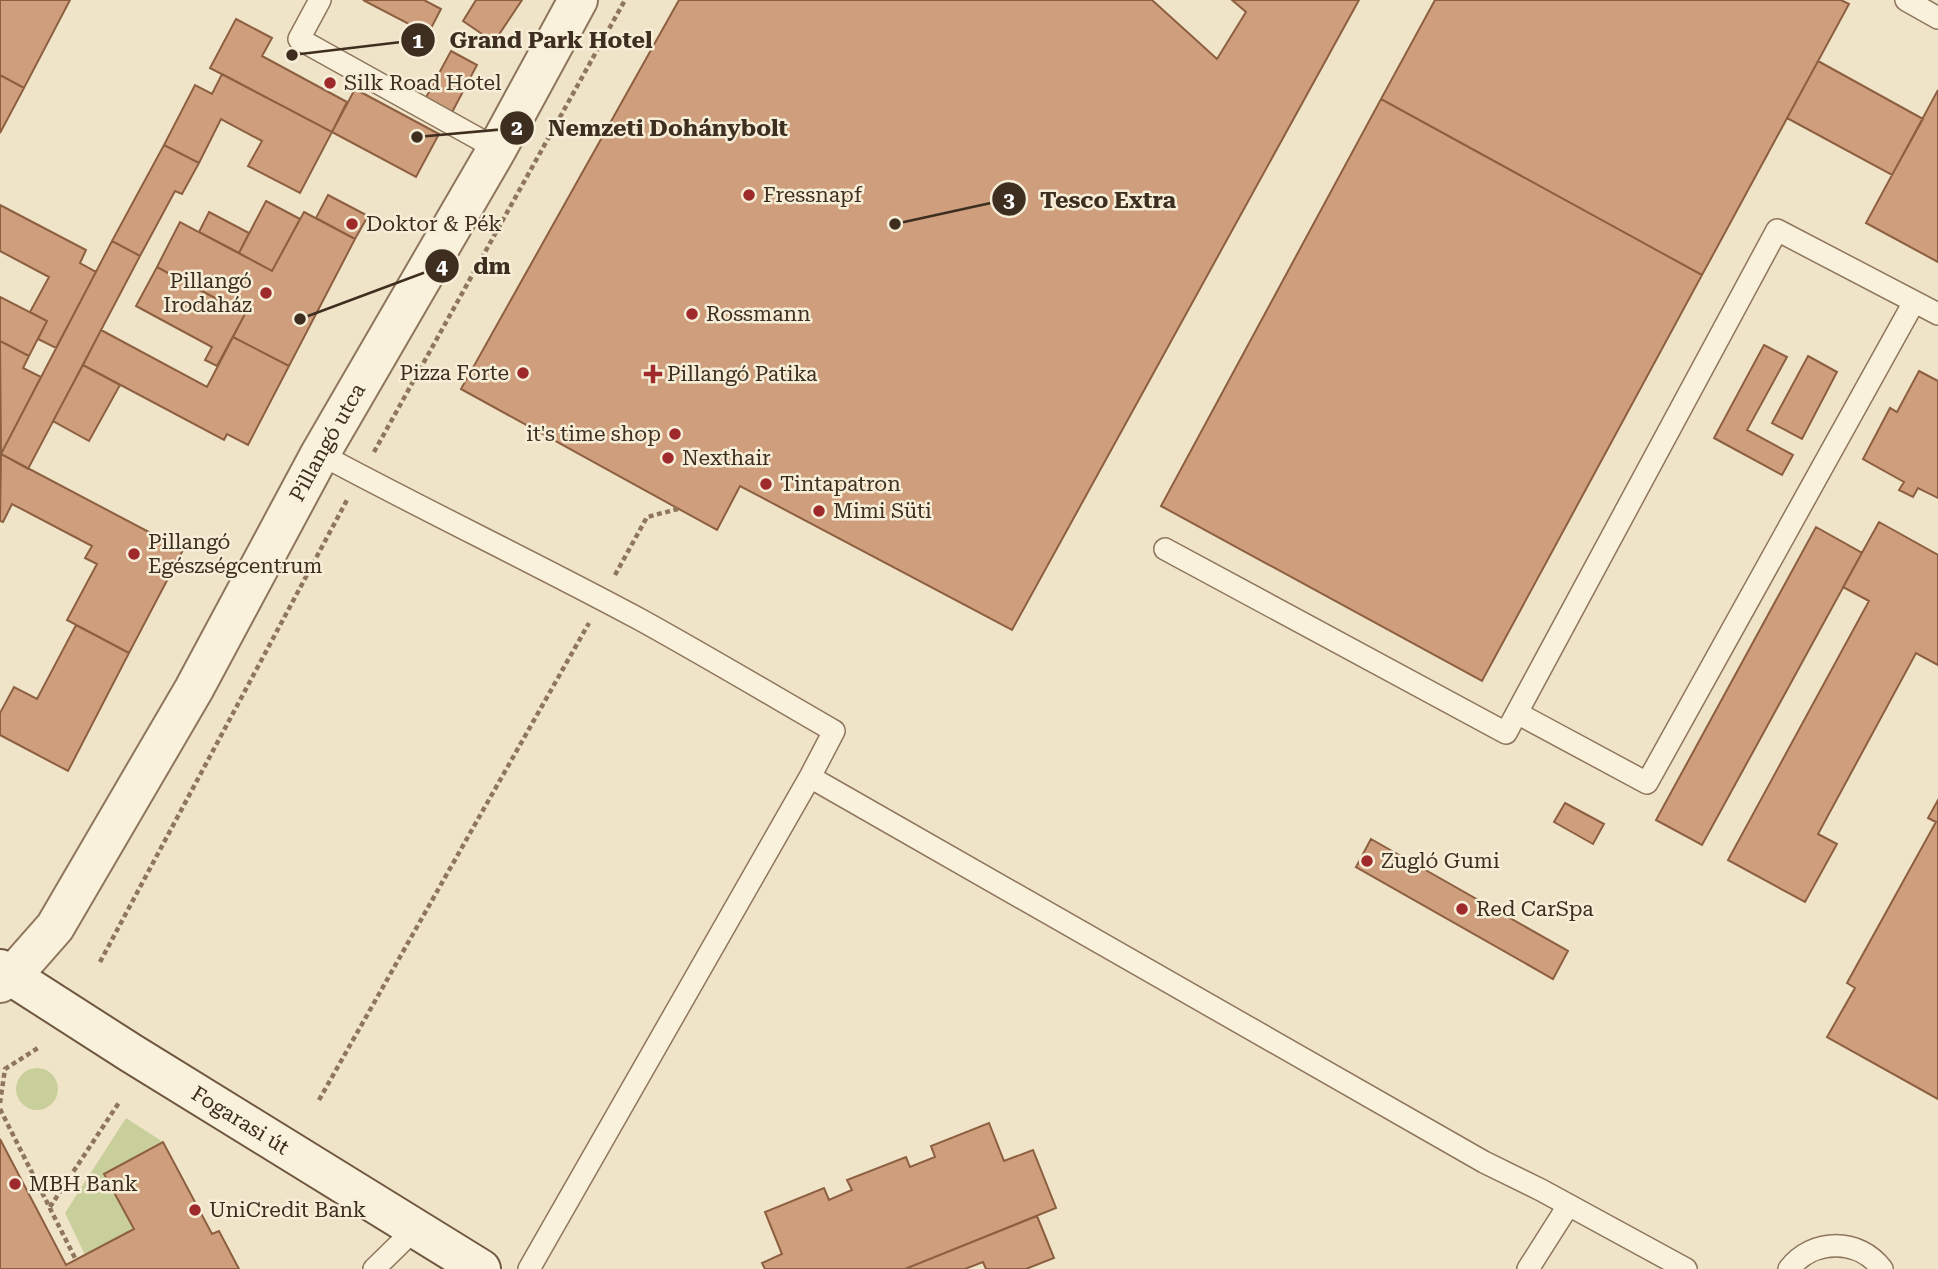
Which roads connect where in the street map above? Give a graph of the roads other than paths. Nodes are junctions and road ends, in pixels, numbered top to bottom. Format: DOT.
graph roads {
  1 [pos="320,0"];
  2 [pos="578,0"];
  3 [pos="1909,1"];
  4 [pos="1938,18"];
  5 [pos="497,149"];
  6 [pos="1914,302"];
  7 [pos="1938,314"];
  8 [pos="320,454"];
  9 [pos="1165,548"];
  10 [pos="1517,713"];
  11 [pos="810,777"];
  12 [pos="4,976"];
  13 [pos="1568,1206"];
  14 [pos="416,1228"];
  15 [pos="374,1269"];
  16 [pos="481,1269"];
  17 [pos="529,1269"];
  18 [pos="1528,1269"];
  19 [pos="1686,1269"];
  20 [pos="1789,1269"];
  21 [pos="1882,1269"];
  1 -- 5 [label="lane"];
  2 -- 5 [label="street, Pillangó utca"];
  3 -- 4 [label="lane"];
  5 -- 8 [label="street, Pillangó utca"];
  6 -- 7 [label="lane"];
  6 -- 10 [label="lane"];
  6 -- 10 [label="lane"];
  8 -- 11 [label="lane"];
  8 -- 12 [label="street, Pillangó utca"];
  9 -- 10 [label="lane"];
  11 -- 13 [label="lane"];
  11 -- 17 [label="lane"];
  12 -- 14 [label="street, Fogarasi út"];
  13 -- 18 [label="lane"];
  13 -- 19 [label="lane"];
  14 -- 15 [label="lane"];
  14 -- 16 [label="street, Fogarasi út"];
  20 -- 21 [label="lane"];
}
